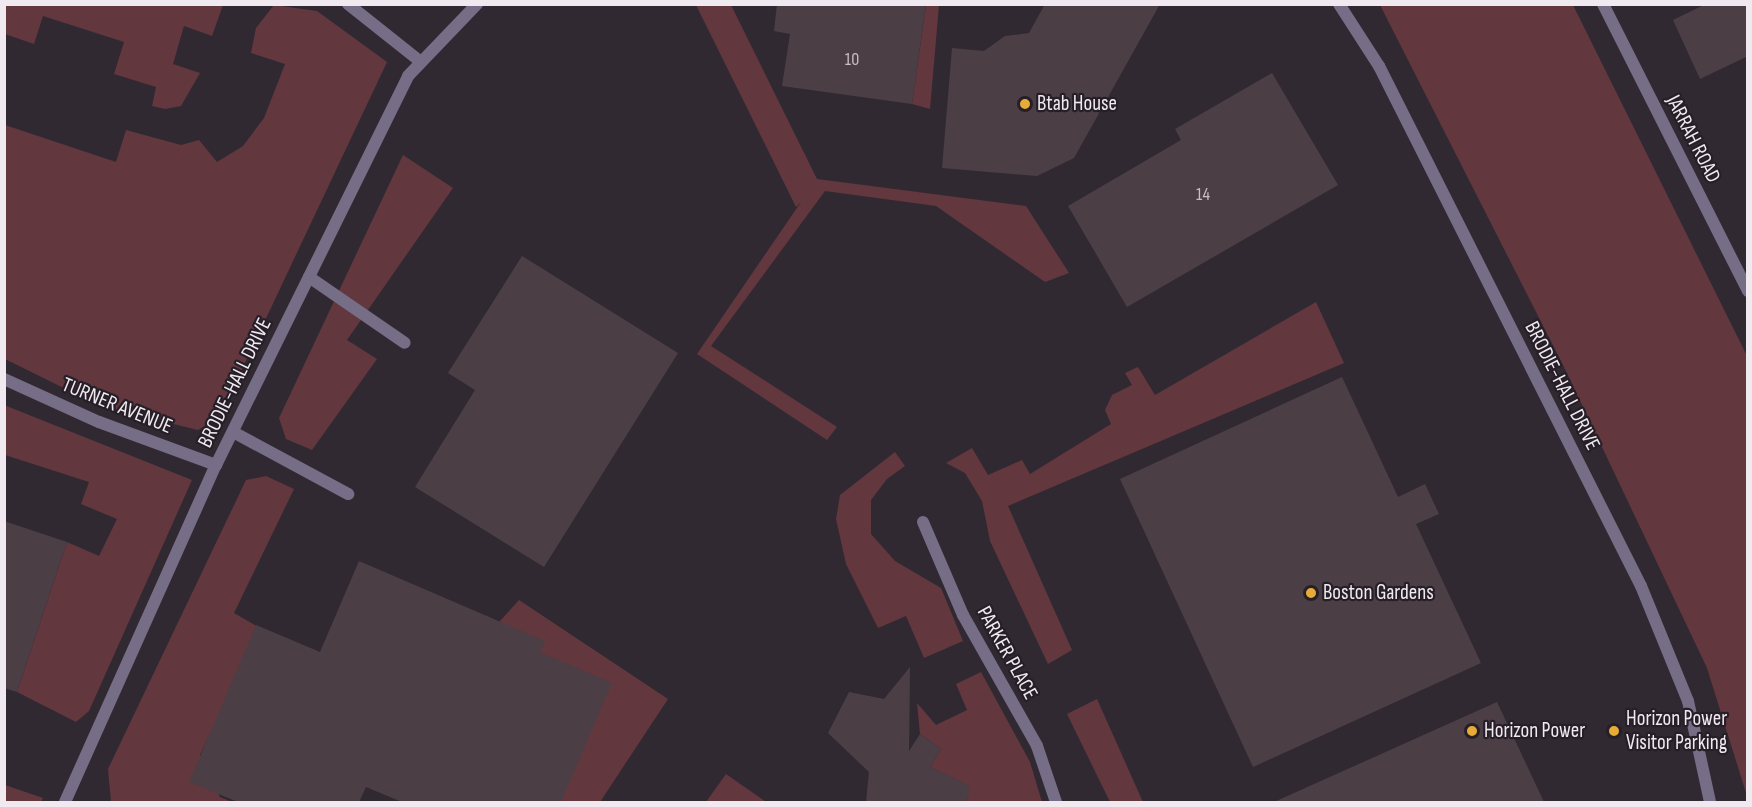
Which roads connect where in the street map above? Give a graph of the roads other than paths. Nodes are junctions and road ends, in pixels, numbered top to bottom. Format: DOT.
graph roads {
  1 [pos="348,4"];
  2 [pos="477,4"];
  3 [pos="1339,4"];
  4 [pos="1604,4"];
  5 [pos="421,62"];
  6 [pos="309,278"];
  7 [pos="1748,291"];
  8 [pos="405,343"];
  9 [pos="4,380"];
  10 [pos="232,432"];
  11 [pos="216,465"];
  12 [pos="348,494"];
  13 [pos="922,522"];
  14 [pos="65,802"];
  15 [pos="1056,802"];
  16 [pos="1710,802"];
  1 -- 5 [label="street"];
  2 -- 5 [label="street, BRODIE-HALL DRIVE"];
  3 -- 16 [label="street, BRODIE-HALL DRIVE"];
  4 -- 7 [label="street, JARRAH ROAD"];
  5 -- 6 [label="street, BRODIE-HALL DRIVE"];
  6 -- 8 [label="street"];
  6 -- 10 [label="street, BRODIE-HALL DRIVE"];
  9 -- 11 [label="street, TURNER AVENUE"];
  10 -- 11 [label="street, BRODIE-HALL DRIVE"];
  10 -- 12 [label="street"];
  11 -- 14 [label="street, BRODIE-HALL DRIVE"];
  13 -- 15 [label="street, PARKER PLACE"];
}
